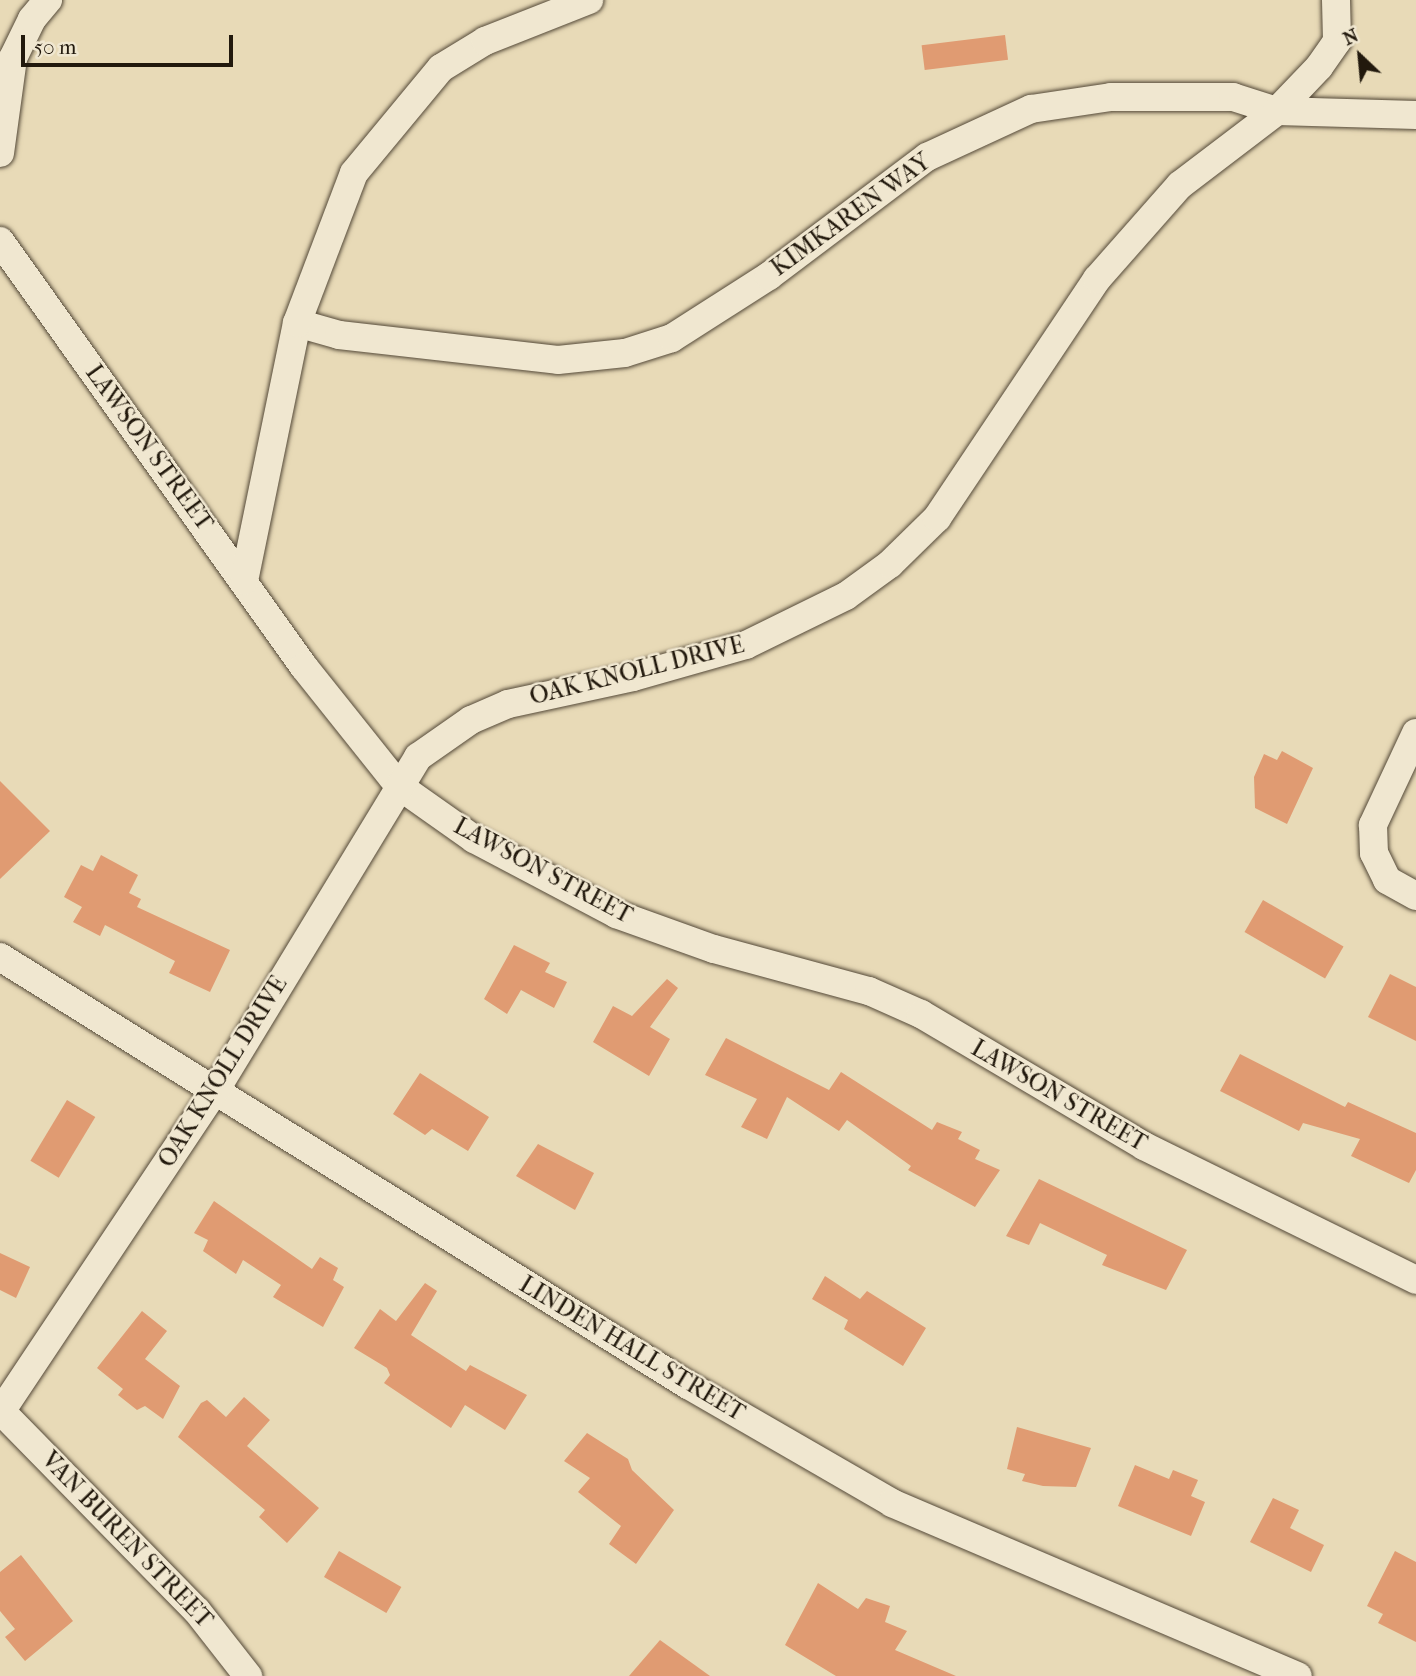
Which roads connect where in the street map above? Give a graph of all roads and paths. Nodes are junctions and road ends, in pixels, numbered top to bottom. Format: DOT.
graph roads {
  1 [pos="48,0"];
  2 [pos="589,0"];
  3 [pos="1336,0"];
  4 [pos="1277,110"];
  5 [pos="1416,115"];
  6 [pos="0,153"];
  7 [pos="0,242"];
  8 [pos="297,323"];
  9 [pos="244,581"];
  10 [pos="1416,733"];
  11 [pos="399,786"];
  12 [pos="1416,897"];
  13 [pos="0,957"];
  14 [pos="215,1091"];
  15 [pos="1416,1280"];
  16 [pos="1,1410"];
  17 [pos="248,1676"];
  18 [pos="1298,1676"];
  1 -- 6 [label="street"];
  2 -- 8 [label="street"];
  3 -- 4 [label="street, OAK KNOLL DRIVE"];
  4 -- 5 [label="street, KIMKAREN WAY"];
  4 -- 8 [label="street, KIMKAREN WAY"];
  4 -- 11 [label="street, OAK KNOLL DRIVE"];
  7 -- 9 [label="street, LAWSON STREET"];
  8 -- 9 [label="street"];
  9 -- 11 [label="street, LAWSON STREET"];
  10 -- 12 [label="street"];
  11 -- 14 [label="street, OAK KNOLL DRIVE"];
  11 -- 15 [label="street, LAWSON STREET"];
  13 -- 14 [label="street, LINDEN HALL STREET"];
  14 -- 16 [label="street, OAK KNOLL DRIVE"];
  14 -- 18 [label="street, LINDEN HALL STREET"];
  16 -- 17 [label="street, VAN BUREN STREET"];
}
